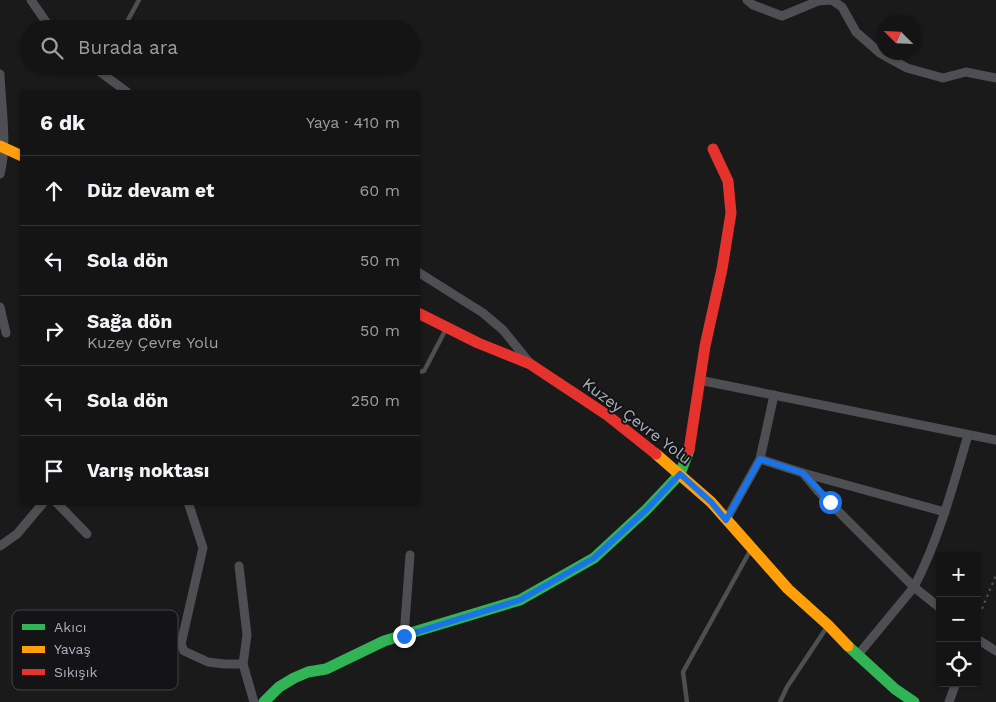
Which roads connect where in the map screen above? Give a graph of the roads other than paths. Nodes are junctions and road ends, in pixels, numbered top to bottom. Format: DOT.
graph roads {
  1 [pos="31,0"];
  2 [pos="139,0"];
  3 [pos="747,0"];
  4 [pos="45,20"];
  5 [pos="128,20"];
  6 [pos="0,74"];
  7 [pos="105,75"];
  8 [pos="996,78"];
  9 [pos="124,90"];
  10 [pos="2,147"];
  11 [pos="713,149"];
  12 [pos="20,155"];
  13 [pos="0,174"];
  14 [pos="420,273"];
  15 [pos="0,307"];
  16 [pos="420,314"];
  17 [pos="446,328"];
  18 [pos="6,333"];
  19 [pos="530,364"];
  20 [pos="420,371"];
  21 [pos="699,380"];
  22 [pos="774,395"];
  23 [pos="968,435"];
  24 [pos="996,440"];
  25 [pos="760,459"];
  26 [pos="803,473"];
  27 [pos="680,474"];
  28 [pos="41,505"];
  29 [pos="59,505"];
  30 [pos="189,505"];
  31 [pos="945,512"];
  32 [pos="726,520"];
  33 [pos="87,534"];
  34 [pos="0,546"];
  35 [pos="751,548"];
  36 [pos="410,555"];
  37 [pos="239,566"];
  38 [pos="914,587"];
  39 [pos="936,605"];
  40 [pos="828,625"];
  41 [pos="404,636"];
  42 [pos="981,642"];
  43 [pos="996,651"];
  44 [pos="858,656"];
  45 [pos="243,664"];
  46 [pos="955,687"];
  47 [pos="254,702"];
  48 [pos="264,702"];
  49 [pos="687,702"];
  50 [pos="780,702"];
  51 [pos="912,702"];
  52 [pos="949,702"];
  1 -- 4 [label="street"];
  2 -- 5 [label="lane"];
  3 -- 8 [label="street"];
  6 -- 10 [label="street"];
  7 -- 9 [label="street"];
  10 -- 12 [label="street"];
  10 -- 13 [label="street"];
  11 -- 21 [label="street"];
  14 -- 19 [label="street"];
  15 -- 18 [label="street"];
  16 -- 17 [label="street, Kuzey Çevre Yolu"];
  17 -- 19 [label="street, Kuzey Çevre Yolu"];
  17 -- 20 [label="lane"];
  19 -- 27 [label="street, Kuzey Çevre Yolu"];
  21 -- 22 [label="street"];
  21 -- 27 [label="street"];
  22 -- 23 [label="street"];
  22 -- 25 [label="street"];
  23 -- 24 [label="street"];
  23 -- 31 [label="street"];
  25 -- 26 [label="street"];
  25 -- 32 [label="street"];
  26 -- 31 [label="street"];
  26 -- 38 [label="street"];
  27 -- 32 [label="street, Kuzey Çevre Yolu"];
  27 -- 41 [label="street"];
  28 -- 34 [label="street"];
  29 -- 33 [label="street"];
  30 -- 45 [label="street"];
  31 -- 38 [label="street"];
  32 -- 35 [label="street, Kuzey Çevre Yolu"];
  35 -- 40 [label="street, Kuzey Çevre Yolu"];
  35 -- 49 [label="lane"];
  36 -- 41 [label="street"];
  37 -- 45 [label="street"];
  38 -- 39 [label="street"];
  38 -- 44 [label="street"];
  40 -- 44 [label="street, Kuzey Çevre Yolu"];
  40 -- 50 [label="lane"];
  41 -- 48 [label="street"];
  42 -- 43 [label="street"];
  44 -- 51 [label="street, Kuzey Çevre Yolu"];
  45 -- 47 [label="street"];
  46 -- 52 [label="street"];
}
